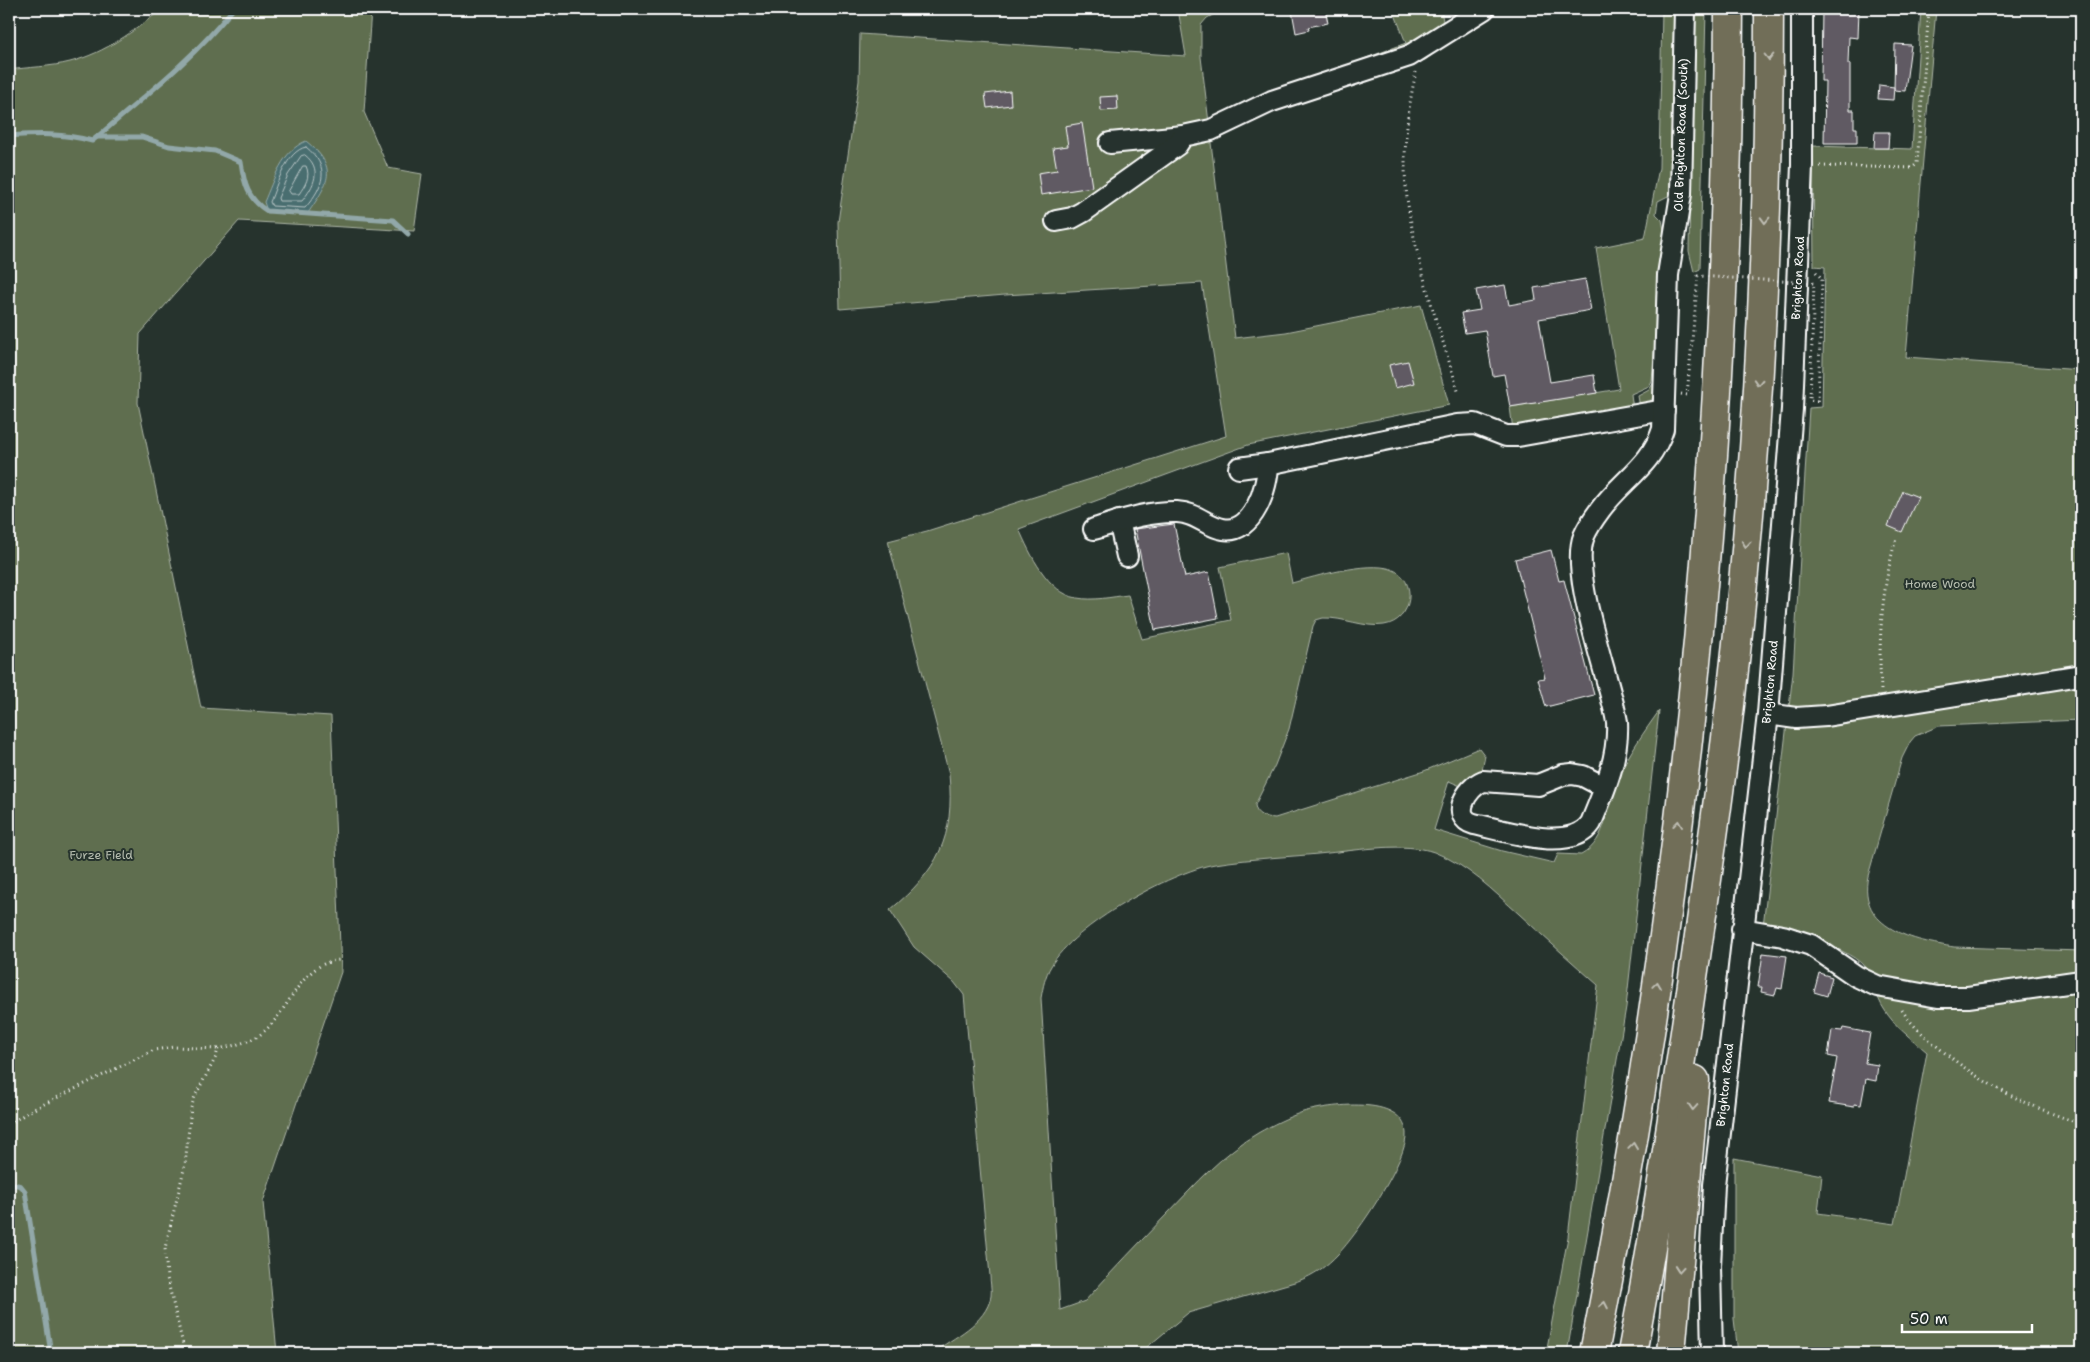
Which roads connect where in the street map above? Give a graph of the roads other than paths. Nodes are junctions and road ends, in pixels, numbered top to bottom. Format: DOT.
graph roads {
  1 [pos="1484,9"];
  2 [pos="1685,9"];
  3 [pos="1729,9"];
  4 [pos="1768,9"];
  5 [pos="1802,9"];
  6 [pos="1183,136"];
  7 [pos="1110,143"];
  8 [pos="1056,221"];
  9 [pos="1664,410"];
  10 [pos="1268,464"];
  11 [pos="1239,468"];
  12 [pos="1120,521"];
  13 [pos="1094,529"];
  14 [pos="1127,556"];
  15 [pos="2081,675"];
  16 [pos="1768,714"];
  17 [pos="1604,787"];
  18 [pos="1709,866"];
  19 [pos="1742,929"];
  20 [pos="2081,981"];
  21 [pos="1594,1353"];
  22 [pos="1632,1353"];
  23 [pos="1671,1353"];
  24 [pos="1712,1353"];
  1 -- 6 [label="street"];
  2 -- 9 [label="street, Old Brighton Road (South)"];
  21 -- 3 [label="highway, one-way"];
  4 -- 18 [label="highway, one-way"];
  5 -- 16 [label="street, Brighton Road"];
  6 -- 7 [label="street"];
  6 -- 8 [label="street"];
  9 -- 10 [label="street"];
  9 -- 17 [label="street, Old Brighton Road (South)"];
  10 -- 11 [label="street"];
  10 -- 12 [label="street"];
  12 -- 13 [label="street"];
  12 -- 14 [label="street"];
  15 -- 16 [label="street"];
  16 -- 19 [label="street, Brighton Road"];
  17 -- 17 [label="street, Old Brighton Road (South)"];
  18 -- 22 [label="highway"];
  18 -- 23 [label="highway, one-way"];
  19 -- 20 [label="street"];
  19 -- 24 [label="street, Brighton Road"];
}
